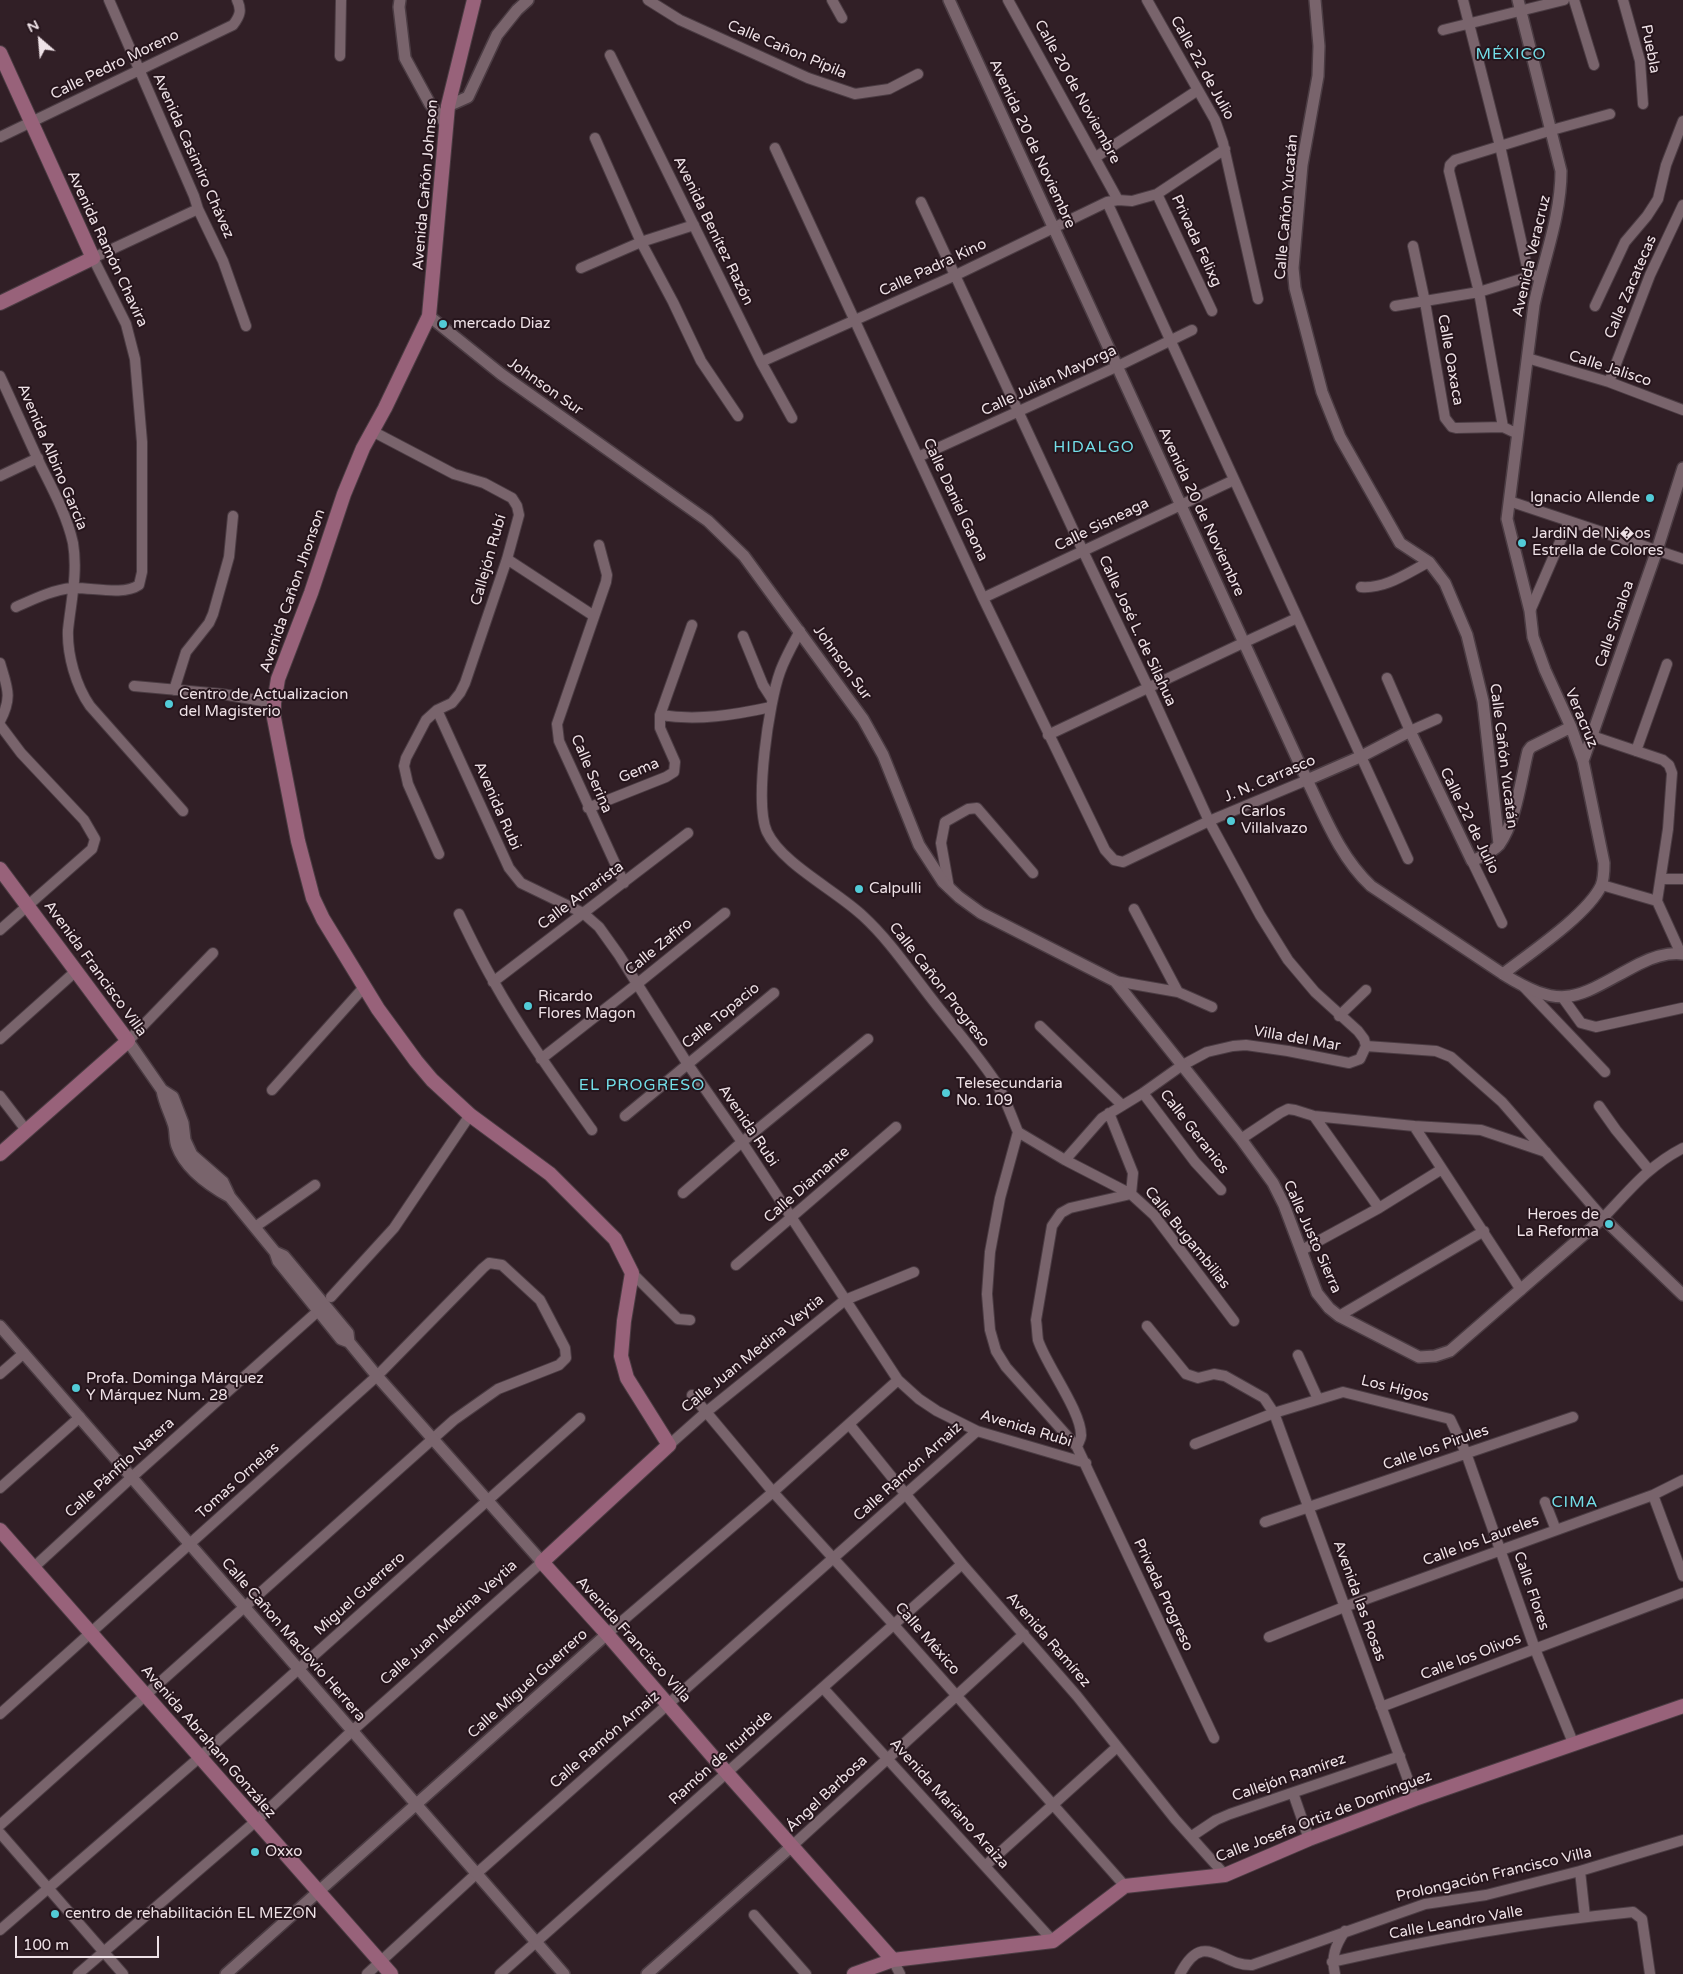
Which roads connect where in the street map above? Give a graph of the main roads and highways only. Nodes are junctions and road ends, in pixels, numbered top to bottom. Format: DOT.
graph roads {
  1 [pos="474,0"];
  2 [pos="0,53"];
  3 [pos="0,303"];
  4 [pos="429,316"];
  5 [pos="0,869"];
  6 [pos="0,1154"];
  7 [pos="669,1445"];
  8 [pos="0,1530"];
  9 [pos="542,1562"];
  10 [pos="1683,1706"];
  11 [pos="893,1960"];
  12 [pos="391,1974"];
  13 [pos="854,1974"];
  1 -- 4 [label="main road, Avenida Cañón Johnson"];
  2 -- 3 [label="main road, Avenida Ramón Chavira"];
  4 -- 7 [label="main road, Avenida Cañon Jhonson"];
  5 -- 6 [label="main road, Avenida Francisco Villa"];
  7 -- 9 [label="main road, Calle Juan Medina Veytia"];
  8 -- 12 [label="main road, Avenida Abraham González"];
  9 -- 11 [label="main road, Avenida Francisco Villa"];
  10 -- 11 [label="main road, Calle Josefa Ortiz de Domínguez"];
  11 -- 13 [label="main road"];
}
